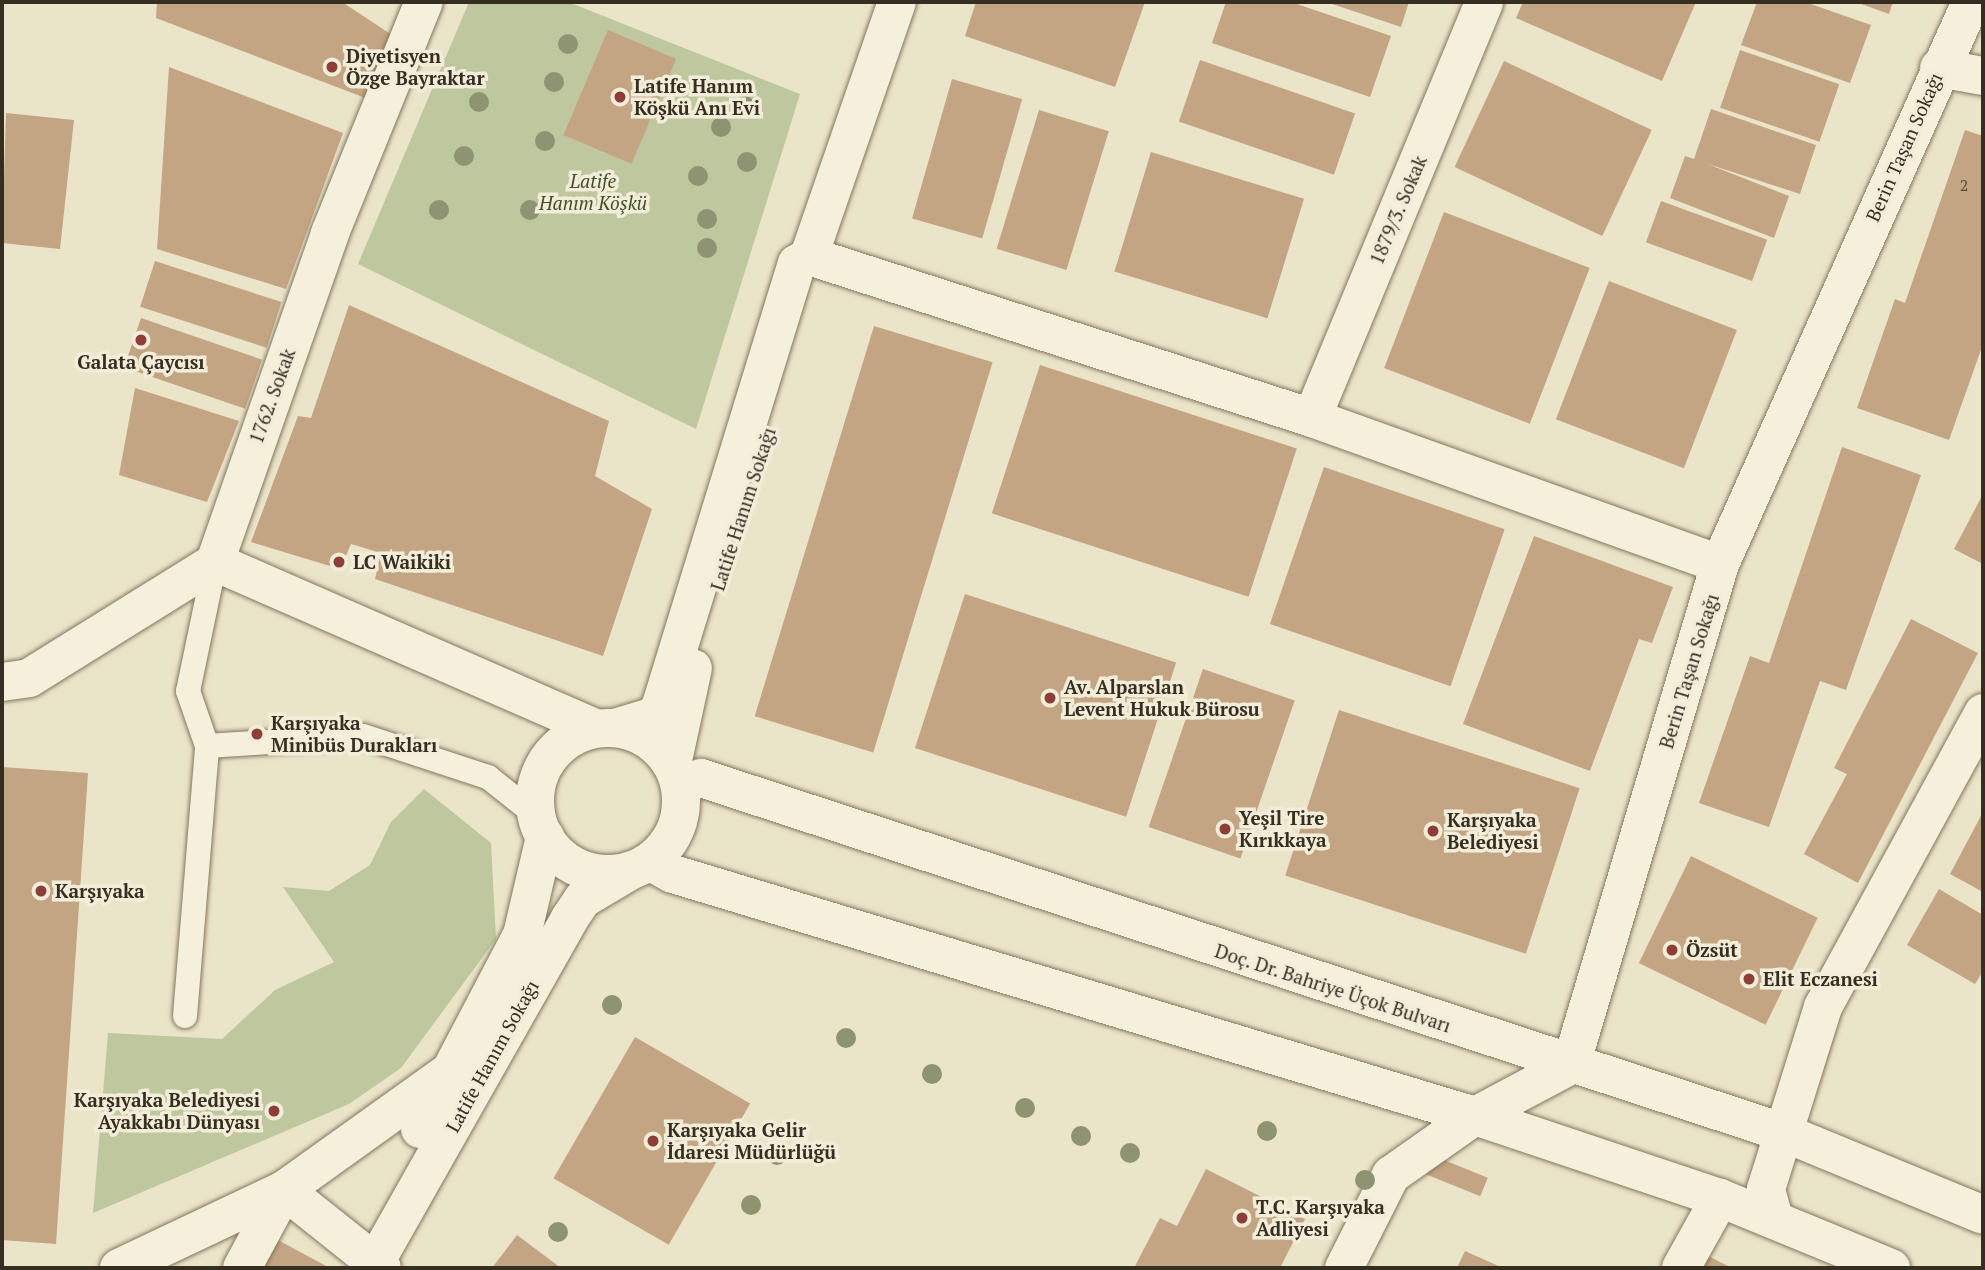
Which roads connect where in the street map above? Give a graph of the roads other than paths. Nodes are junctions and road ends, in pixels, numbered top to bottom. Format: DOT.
graph roads {
  1 [pos="897,2"];
  2 [pos="1485,2"];
  3 [pos="1971,2"];
  4 [pos="411,7"];
  5 [pos="1939,68"];
  6 [pos="1983,76"];
  7 [pos="809,256"];
  8 [pos="1312,418"];
  9 [pos="215,562"];
  10 [pos="1720,564"];
  11 [pos="2,682"];
  12 [pos="1983,713"];
  13 [pos="605,728"];
  14 [pos="207,746"];
  15 [pos="676,775"];
  16 [pos="541,827"];
  17 [pos="641,867"];
  18 [pos="185,1016"];
  19 [pos="1571,1065"];
  20 [pos="453,1068"];
  21 [pos="1475,1116"];
  22 [pos="1782,1132"];
  23 [pos="284,1190"];
  24 [pos="1720,1198"];
  25 [pos="1983,1215"];
  26 [pos="1774,1219"];
  27 [pos="372,1258"];
  28 [pos="118,1268"];
  29 [pos="242,1268"];
  30 [pos="1344,1268"];
  31 [pos="1681,1268"];
  32 [pos="1891,1268"];
  1 -- 7 [label="street, Latife Hanım Sokağı"];
  2 -- 8 [label="street, 1879/3. Sokak"];
  3 -- 5 [label="street, Berin Taşan Sokağı"];
  4 -- 9 [label="street, 1762. Sokak"];
  5 -- 6 [label="street"];
  5 -- 10 [label="street, Berin Taşan Sokağı"];
  7 -- 8 [label="street"];
  7 -- 13 [label="street, Latife Hanım Sokağı"];
  7 -- 15 [label="street, Latife Hanım Sokağı"];
  8 -- 10 [label="street"];
  9 -- 11 [label="street"];
  9 -- 13 [label="street"];
  9 -- 14 [label="lane"];
  10 -- 19 [label="street, Berin Taşan Sokağı"];
  12 -- 22 [label="street"];
  13 -- 15 [label="street"];
  13 -- 16 [label="street"];
  14 -- 16 [label="lane"];
  14 -- 18 [label="lane"];
  15 -- 17 [label="street"];
  15 -- 19 [label="street, Doç. Dr. Bahriye Üçok Bulvarı"];
  16 -- 17 [label="street"];
  16 -- 20 [label="street"];
  17 -- 21 [label="street"];
  17 -- 27 [label="street, Latife Hanım Sokağı"];
  19 -- 21 [label="street"];
  19 -- 22 [label="street, Doç. Dr. Bahriye Üçok Bulvarı"];
  20 -- 23 [label="street"];
  20 -- 27 [label="street"];
  21 -- 24 [label="street"];
  21 -- 30 [label="street"];
  22 -- 25 [label="street, Doç. Dr. Bahriye Üçok Bulvarı"];
  22 -- 26 [label="street"];
  23 -- 27 [label="street"];
  23 -- 28 [label="street"];
  23 -- 29 [label="street"];
  24 -- 26 [label="street"];
  24 -- 31 [label="street"];
  26 -- 32 [label="street"];
}
